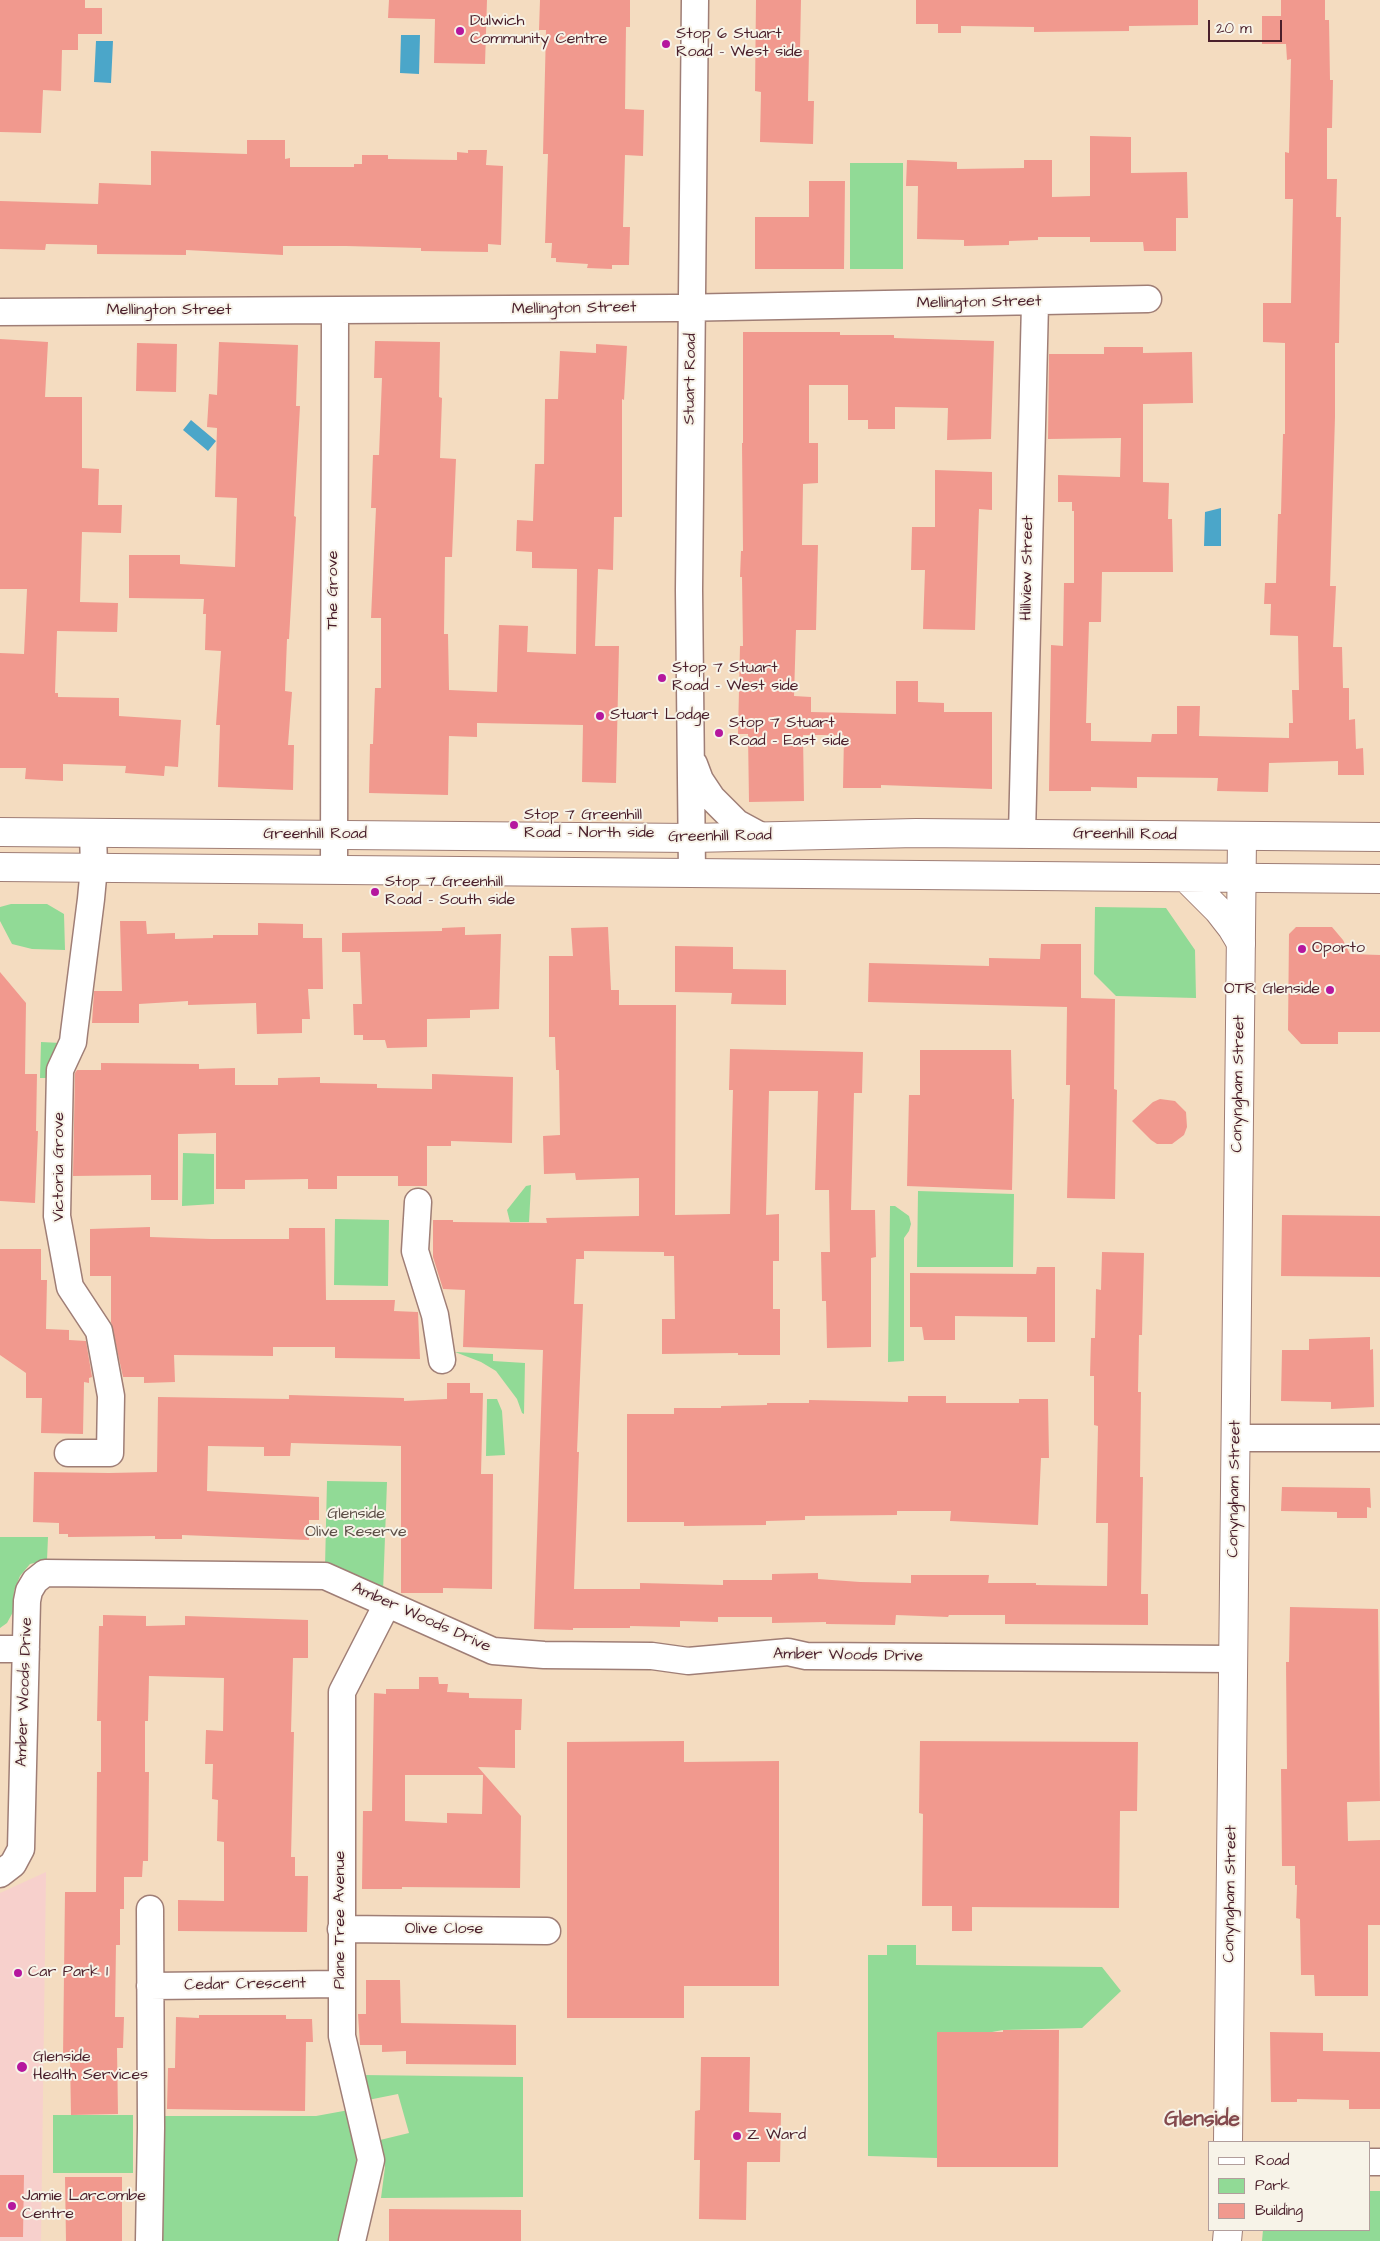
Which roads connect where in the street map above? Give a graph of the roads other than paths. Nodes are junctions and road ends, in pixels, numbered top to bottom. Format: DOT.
graph roads {
  1 [pos="695,0"];
  2 [pos="1148,299"];
  3 [pos="1035,303"];
  4 [pos="691,307"];
  5 [pos="335,311"];
  6 [pos="0,312"];
  7 [pos="691,759"];
  8 [pos="0,832"];
  9 [pos="93,833"];
  10 [pos="1022,834"];
  11 [pos="334,835"];
  12 [pos="761,836"];
  13 [pos="1242,836"];
  14 [pos="1380,837"];
  15 [pos="692,838"];
  16 [pos="0,867"];
  17 [pos="94,867"];
  18 [pos="334,869"];
  19 [pos="692,873"];
  20 [pos="1186,878"];
  21 [pos="1241,879"];
  22 [pos="1380,879"];
  23 [pos="1240,943"];
  24 [pos="418,1202"];
  25 [pos="442,1360"];
  26 [pos="1236,1438"];
  27 [pos="1380,1438"];
  28 [pos="68,1453"];
  29 [pos="387,1604"];
  30 [pos="0,1649"];
  31 [pos="26,1649"];
  32 [pos="1233,1659"];
  33 [pos="0,1874"];
  34 [pos="150,1909"];
  35 [pos="341,1929"];
  36 [pos="547,1931"];
  37 [pos="341,1984"];
  38 [pos="150,1986"];
  39 [pos="1228,2141"];
  40 [pos="149,2241"];
  41 [pos="352,2241"];
  1 -- 4 [label="street, Stuart Road"];
  2 -- 3 [label="street, Mellington Street"];
  3 -- 4 [label="street, Mellington Street"];
  3 -- 10 [label="street, Hillview Street"];
  4 -- 5 [label="street, Mellington Street"];
  4 -- 7 [label="street, Stuart Road"];
  5 -- 6 [label="street, Mellington Street"];
  5 -- 11 [label="street, The Grove"];
  7 -- 12 [label="street, Stuart Road"];
  7 -- 15 [label="street, Stuart Road"];
  8 -- 9 [label="main road, Greenhill Road"];
  9 -- 11 [label="main road, Greenhill Road"];
  9 -- 17 [label="street, Victoria Grove"];
  10 -- 12 [label="main road, Greenhill Road"];
  10 -- 13 [label="main road, Greenhill Road"];
  11 -- 15 [label="main road, Greenhill Road"];
  11 -- 18 [label="street, The Grove"];
  12 -- 15 [label="main road, Greenhill Road"];
  13 -- 14 [label="main road, Greenhill Road"];
  13 -- 21 [label="main road, Conyngham Street"];
  15 -- 19 [label="street, Stuart Road"];
  16 -- 17 [label="main road, Greenhill Road"];
  17 -- 18 [label="main road, Greenhill Road"];
  17 -- 28 [label="street, Victoria Grove"];
  18 -- 19 [label="main road, Greenhill Road"];
  19 -- 20 [label="main road, Greenhill Road"];
  20 -- 21 [label="main road, Greenhill Road"];
  20 -- 23 [label="main road"];
  21 -- 22 [label="main road, Greenhill Road"];
  21 -- 23 [label="main road, Conyngham Street"];
  23 -- 26 [label="main road, Conyngham Street"];
  24 -- 25 [label="street"];
  26 -- 27 [label="street"];
  26 -- 32 [label="main road, Conyngham Street"];
  29 -- 31 [label="street, Amber Woods Drive"];
  29 -- 32 [label="street, Amber Woods Drive"];
  29 -- 35 [label="street, Plane Tree Avenue"];
  30 -- 31 [label="street"];
  31 -- 33 [label="street, Amber Woods Drive"];
  32 -- 39 [label="main road, Conyngham Street"];
  34 -- 38 [label="street"];
  35 -- 36 [label="street, Olive Close"];
  35 -- 37 [label="street, Plane Tree Avenue"];
  37 -- 38 [label="street, Cedar Crescent"];
  37 -- 41 [label="street, Plane Tree Avenue"];
  38 -- 40 [label="street"];
}
